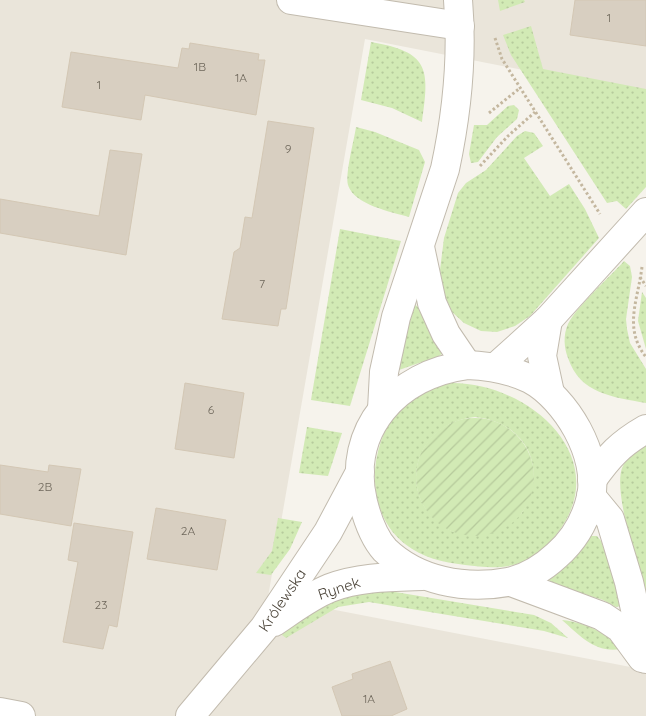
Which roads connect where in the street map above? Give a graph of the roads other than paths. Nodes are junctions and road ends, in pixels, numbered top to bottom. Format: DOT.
graph roads {
  1 [pos="291,0"];
  2 [pos="459,13"];
  3 [pos="646,212"];
  4 [pos="420,247"];
  5 [pos="548,320"];
  6 [pos="467,365"];
  7 [pos="496,367"];
  8 [pos="550,393"];
  9 [pos="382,409"];
  10 [pos="646,429"];
  11 [pos="360,472"];
  12 [pos="592,488"];
  13 [pos="422,576"];
  14 [pos="511,582"];
  15 [pos="264,628"];
  16 [pos="646,659"];
  17 [pos="646,664"];
  18 [pos="0,712"];
  19 [pos="21,716"];
  20 [pos="190,716"];
  1 -- 2 [label="street"];
  2 -- 4 [label="street"];
  3 -- 5 [label="street"];
  4 -- 6 [label="street"];
  4 -- 9 [label="street"];
  5 -- 7 [label="street"];
  5 -- 8 [label="street"];
  6 -- 7 [label="street"];
  6 -- 9 [label="street"];
  7 -- 8 [label="street"];
  8 -- 12 [label="street"];
  9 -- 11 [label="street"];
  10 -- 12 [label="street"];
  11 -- 13 [label="street"];
  11 -- 15 [label="street, Królewska"];
  12 -- 14 [label="street"];
  12 -- 16 [label="street"];
  13 -- 14 [label="street"];
  13 -- 15 [label="street, Rynek"];
  14 -- 17 [label="street"];
  15 -- 20 [label="street, Królewska"];
  18 -- 19 [label="street"];
}
